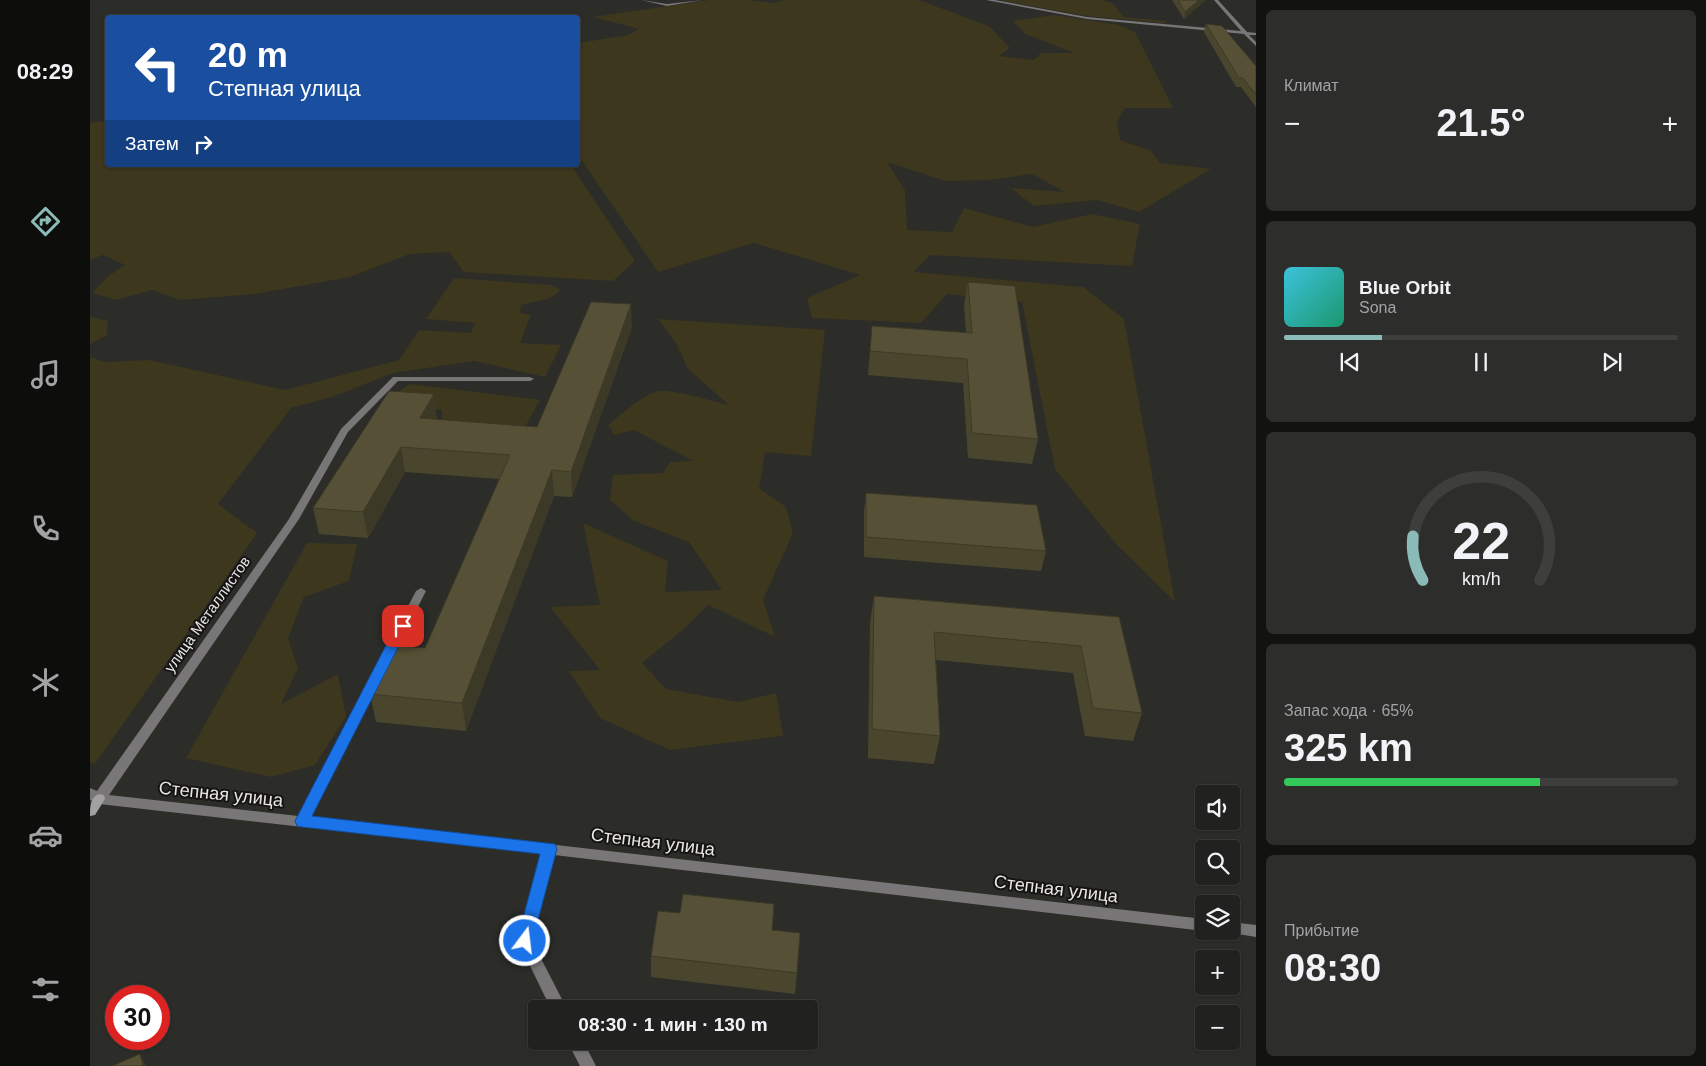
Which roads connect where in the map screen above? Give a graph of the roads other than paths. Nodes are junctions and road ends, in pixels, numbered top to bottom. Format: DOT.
graph roads {
  1 [pos="643,0"];
  2 [pos="701,0"];
  3 [pos="988,0"];
  4 [pos="1216,0"];
  5 [pos="1245,33"];
  6 [pos="1256,34"];
  7 [pos="1256,46"];
  8 [pos="530,379"];
  9 [pos="421,591"];
  10 [pos="94,796"];
  11 [pos="90,811"];
  12 [pos="302,821"];
  13 [pos="549,849"];
  14 [pos="1195,924"];
  15 [pos="1240,929"];
  16 [pos="1256,931"];
  17 [pos="554,1000"];
  18 [pos="580,1050"];
  19 [pos="588,1066"];
  1 -- 2 [label="street"];
  3 -- 5 [label="street"];
  4 -- 5 [label="street"];
  5 -- 6 [label="street"];
  5 -- 7 [label="street"];
  8 -- 10 [label="street, улица Металлистов"];
  9 -- 12 [label="street"];
  10 -- 11 [label="street, улица Металлистов"];
  10 -- 12 [label="street, Степная улица"];
  12 -- 13 [label="street, Степная улица"];
  13 -- 14 [label="street, Степная улица"];
  13 -- 17 [label="street"];
  15 -- 16 [label="street"];
  18 -- 19 [label="street"];
}
